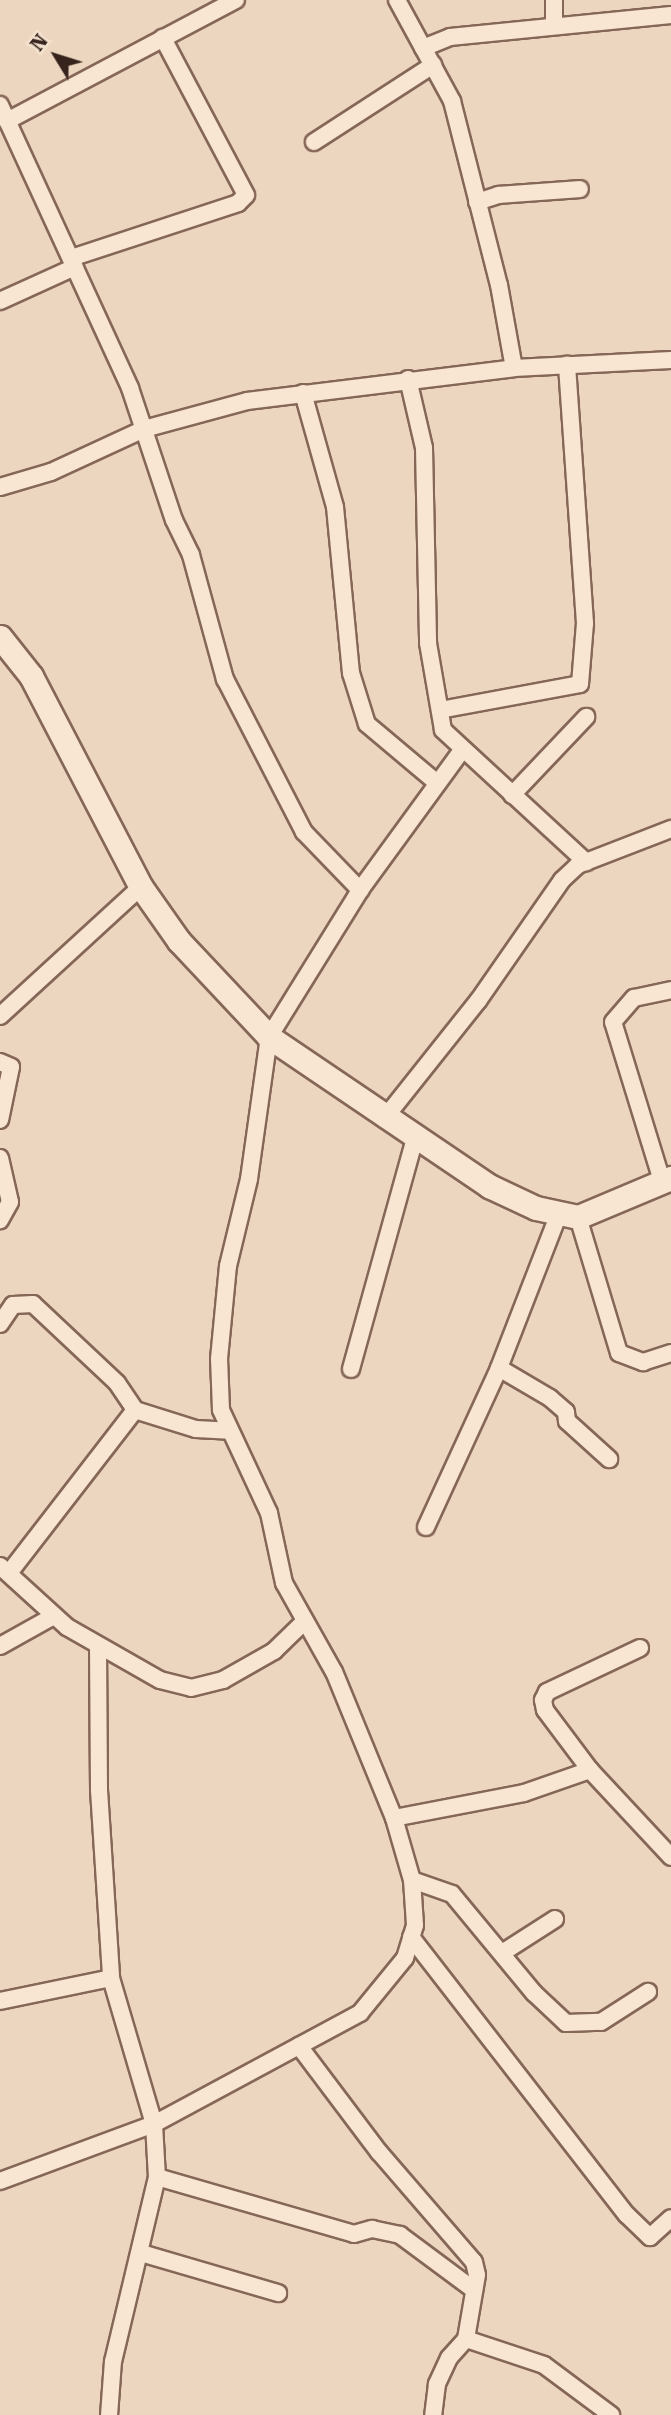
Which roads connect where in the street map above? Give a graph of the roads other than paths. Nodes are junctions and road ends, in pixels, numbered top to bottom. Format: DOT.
graph roads {
  1 [pos="236,0"];
  2 [pos="397,0"];
  3 [pos="554,0"];
  4 [pos="671,15"];
  5 [pos="554,24"];
  6 [pos="163,38"];
  7 [pos="423,48"];
  8 [pos="433,65"];
  9 [pos="0,104"];
  10 [pos="7,121"];
  11 [pos="314,142"];
  12 [pos="580,189"];
  13 [pos="477,202"];
  14 [pos="73,263"];
  15 [pos="0,301"];
  16 [pos="671,360"];
  17 [pos="568,365"];
  18 [pos="514,368"];
  19 [pos="408,379"];
  20 [pos="303,393"];
  21 [pos="144,429"];
  22 [pos="0,487"];
  23 [pos="0,637"];
  24 [pos="440,710"];
  25 [pos="586,717"];
  26 [pos="462,750"];
  27 [pos="437,783"];
  28 [pos="512,795"];
  29 [pos="671,829"];
  30 [pos="586,862"];
  31 [pos="141,887"];
  32 [pos="360,890"];
  33 [pos="671,990"];
  34 [pos="0,1016"];
  35 [pos="269,1037"];
  36 [pos="0,1062"];
  37 [pos="384,1119"];
  38 [pos="0,1120"];
  39 [pos="415,1139"];
  40 [pos="0,1158"];
  41 [pos="667,1180"];
  42 [pos="568,1216"];
  43 [pos="0,1220"];
  44 [pos="0,1324"];
  45 [pos="671,1353"];
  46 [pos="499,1368"];
  47 [pos="351,1369"];
  48 [pos="135,1410"];
  49 [pos="229,1431"];
  50 [pos="609,1459"];
  51 [pos="426,1527"];
  52 [pos="4,1569"];
  53 [pos="54,1616"];
  54 [pos="305,1621"];
  55 [pos="0,1646"];
  56 [pos="97,1646"];
  57 [pos="640,1648"];
  58 [pos="590,1770"];
  59 [pos="394,1818"];
  60 [pos="671,1857"];
  61 [pos="412,1880"];
  62 [pos="555,1919"];
  63 [pos="411,1937"];
  64 [pos="502,1954"];
  65 [pos="111,1978"];
  66 [pos="648,1992"];
  67 [pos="0,2001"];
  68 [pos="299,2046"];
  69 [pos="154,2124"];
  70 [pos="156,2177"];
  71 [pos="0,2182"];
  72 [pos="671,2218"];
  73 [pos="141,2253"];
  74 [pos="474,2290"];
  75 [pos="278,2293"];
  76 [pos="466,2339"];
  77 [pos="110,2415"];
  78 [pos="433,2415"];
  79 [pos="611,2415"];
  1 -- 6 [label="street"];
  2 -- 7 [label="street"];
  3 -- 5 [label="street"];
  4 -- 5 [label="street"];
  5 -- 7 [label="street"];
  6 -- 10 [label="street"];
  6 -- 14 [label="street"];
  7 -- 8 [label="street"];
  8 -- 11 [label="street"];
  8 -- 13 [label="street"];
  9 -- 10 [label="street"];
  10 -- 14 [label="street"];
  12 -- 13 [label="street"];
  13 -- 18 [label="street"];
  14 -- 15 [label="street"];
  14 -- 21 [label="street"];
  16 -- 17 [label="street"];
  17 -- 18 [label="street"];
  17 -- 24 [label="street"];
  18 -- 19 [label="street"];
  19 -- 20 [label="street"];
  19 -- 24 [label="street"];
  20 -- 21 [label="street"];
  20 -- 27 [label="street"];
  21 -- 22 [label="street"];
  21 -- 32 [label="street"];
  23 -- 31 [label="street"];
  24 -- 26 [label="street"];
  25 -- 28 [label="street"];
  26 -- 27 [label="street"];
  26 -- 28 [label="street"];
  27 -- 32 [label="street"];
  28 -- 30 [label="street"];
  29 -- 30 [label="street"];
  30 -- 37 [label="street"];
  31 -- 34 [label="street"];
  31 -- 35 [label="street"];
  32 -- 35 [label="street"];
  33 -- 41 [label="street"];
  35 -- 37 [label="street"];
  35 -- 49 [label="street"];
  36 -- 38 [label="street"];
  37 -- 39 [label="street"];
  39 -- 42 [label="street"];
  39 -- 47 [label="street"];
  40 -- 43 [label="street"];
  41 -- 42 [label="street"];
  42 -- 45 [label="street"];
  42 -- 46 [label="street"];
  44 -- 48 [label="street"];
  46 -- 50 [label="street"];
  46 -- 51 [label="street"];
  48 -- 49 [label="street"];
  48 -- 52 [label="street"];
  49 -- 54 [label="street"];
  52 -- 53 [label="street"];
  53 -- 55 [label="street"];
  53 -- 56 [label="street"];
  54 -- 56 [label="street"];
  54 -- 59 [label="street"];
  56 -- 65 [label="street"];
  57 -- 58 [label="street"];
  58 -- 59 [label="street"];
  58 -- 60 [label="street"];
  59 -- 61 [label="street"];
  61 -- 63 [label="street"];
  61 -- 64 [label="street"];
  62 -- 64 [label="street"];
  63 -- 68 [label="street"];
  63 -- 72 [label="street"];
  64 -- 66 [label="street"];
  65 -- 67 [label="street"];
  65 -- 69 [label="street"];
  68 -- 69 [label="street"];
  68 -- 74 [label="street"];
  69 -- 70 [label="street"];
  69 -- 71 [label="street"];
  70 -- 73 [label="street"];
  70 -- 74 [label="street"];
  73 -- 75 [label="street"];
  73 -- 77 [label="street"];
  74 -- 76 [label="street"];
  76 -- 78 [label="street"];
  76 -- 79 [label="street"];
}
